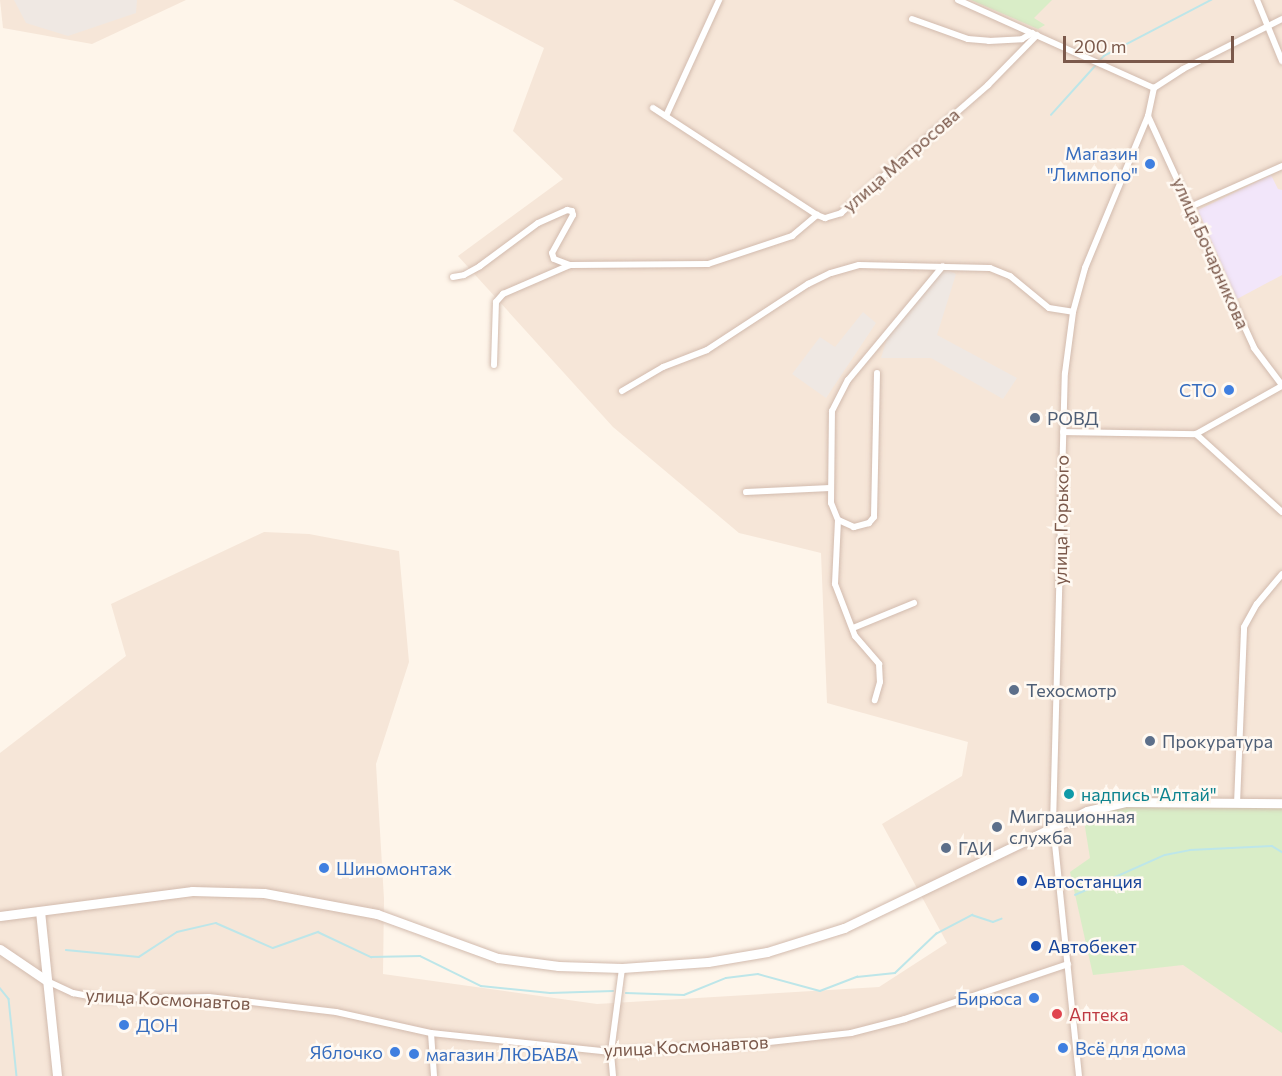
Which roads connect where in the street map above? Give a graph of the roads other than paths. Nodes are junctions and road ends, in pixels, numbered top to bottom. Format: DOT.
graph roads {
  1 [pos="719,0"];
  2 [pos="958,0"];
  3 [pos="1257,0"];
  4 [pos="912,19"];
  5 [pos="1282,19"];
  6 [pos="1269,26"];
  7 [pos="1035,34"];
  8 [pos="1282,61"];
  9 [pos="1154,88"];
  10 [pos="653,108"];
  11 [pos="666,116"];
  12 [pos="1148,116"];
  13 [pos="1282,166"];
  14 [pos="1191,207"];
  15 [pos="817,215"];
  16 [pos="570,265"];
  17 [pos="943,266"];
  18 [pos="453,277"];
  19 [pos="1073,312"];
  20 [pos="494,365"];
  21 [pos="877,373"];
  22 [pos="1282,385"];
  23 [pos="622,391"];
  24 [pos="1063,432"];
  25 [pos="1196,434"];
  26 [pos="830,488"];
  27 [pos="746,492"];
  28 [pos="1282,512"];
  29 [pos="838,520"];
  30 [pos="1282,574"];
  31 [pos="914,603"];
  32 [pos="853,628"];
  33 [pos="875,700"];
  34 [pos="1282,803"];
  35 [pos="1237,804"];
  36 [pos="1053,825"];
  37 [pos="40,911"];
  38 [pos="0,916"];
  39 [pos="0,949"];
  40 [pos="1068,964"];
  41 [pos="622,968"];
  42 [pos="47,981"];
  43 [pos="432,1033"];
  44 [pos="612,1052"];
  45 [pos="57,1076"];
  46 [pos="434,1076"];
  47 [pos="613,1076"];
  48 [pos="1079,1076"];
  1 -- 11 [label="street"];
  2 -- 7 [label="street"];
  3 -- 6 [label="street"];
  4 -- 7 [label="street"];
  5 -- 6 [label="street"];
  6 -- 8 [label="street"];
  6 -- 9 [label="street"];
  7 -- 9 [label="street"];
  7 -- 15 [label="street, улица Матросова"];
  9 -- 12 [label="street, улица Горького"];
  10 -- 11 [label="street"];
  11 -- 15 [label="street"];
  12 -- 14 [label="street, улица Бочарникова"];
  12 -- 19 [label="street, улица Горького"];
  13 -- 14 [label="street"];
  14 -- 22 [label="street, улица Бочарникова"];
  15 -- 16 [label="street, улица Матросова"];
  16 -- 18 [label="street"];
  16 -- 20 [label="street"];
  17 -- 19 [label="street"];
  17 -- 23 [label="street"];
  17 -- 26 [label="street"];
  19 -- 24 [label="street, улица Горького"];
  21 -- 29 [label="street"];
  22 -- 25 [label="street"];
  24 -- 25 [label="street"];
  24 -- 36 [label="street, улица Горького"];
  25 -- 28 [label="street"];
  26 -- 27 [label="street"];
  26 -- 29 [label="street"];
  29 -- 32 [label="street"];
  30 -- 35 [label="street"];
  31 -- 32 [label="street"];
  32 -- 33 [label="street"];
  34 -- 35 [label="street"];
  35 -- 36 [label="street"];
  36 -- 40 [label="street, улица Горького"];
  36 -- 41 [label="street"];
  37 -- 38 [label="street"];
  37 -- 41 [label="street"];
  37 -- 42 [label="street"];
  39 -- 42 [label="street"];
  40 -- 44 [label="street, улица Космонавтов"];
  40 -- 48 [label="street, улица Горького"];
  41 -- 44 [label="street"];
  42 -- 43 [label="street, улица Космонавтов"];
  42 -- 45 [label="street"];
  43 -- 44 [label="street, улица Космонавтов"];
  43 -- 46 [label="street"];
  44 -- 47 [label="street"];
}
